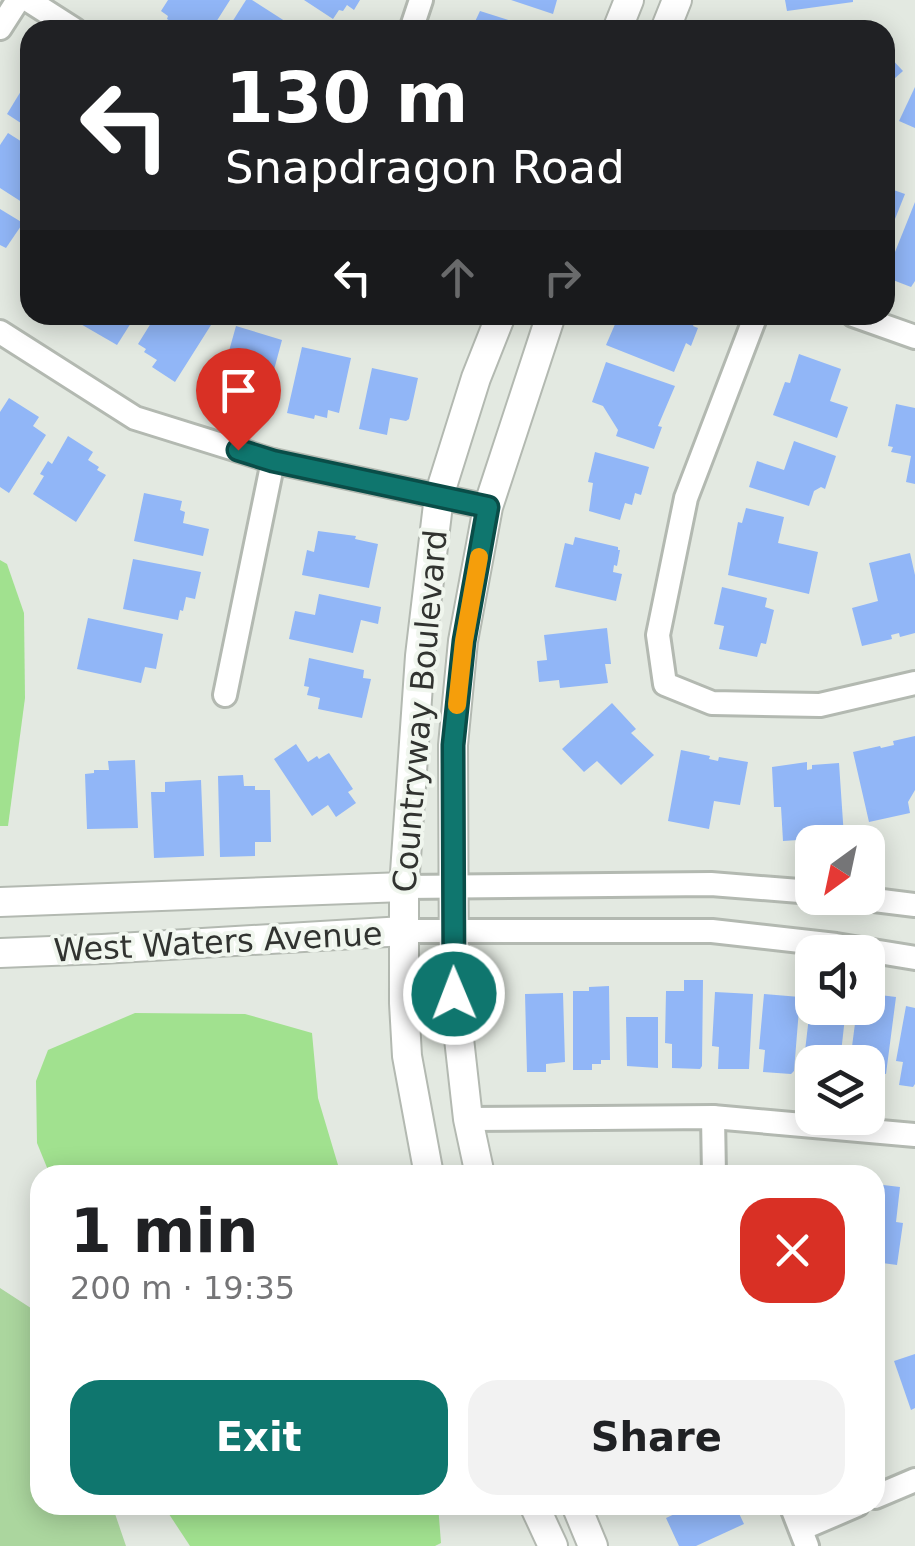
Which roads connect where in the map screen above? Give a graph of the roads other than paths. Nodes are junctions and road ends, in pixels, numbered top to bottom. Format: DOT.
graph roads {
  1 [pos="18,0"];
  2 [pos="28,0"];
  3 [pos="59,20"];
  4 [pos="0,28"];
  5 [pos="498,325"];
  6 [pos="548,325"];
  7 [pos="752,325"];
  8 [pos="881,325"];
  9 [pos="0,332"];
  10 [pos="915,337"];
  11 [pos="273,461"];
  12 [pos="439,496"];
  13 [pos="488,507"];
  14 [pos="915,683"];
  15 [pos="225,695"];
  16 [pos="454,886"];
  17 [pos="404,887"];
  18 [pos="795,891"];
  19 [pos="0,902"];
  20 [pos="885,902"];
  21 [pos="915,906"];
  22 [pos="404,931"];
  23 [pos="454,932"];
  24 [pos="0,953"];
  25 [pos="915,958"];
  26 [pos="713,1117"];
  27 [pos="468,1119"];
  28 [pos="915,1135"];
  29 [pos="427,1165"];
  30 [pos="478,1165"];
  31 [pos="714,1165"];
  32 [pos="908,1483"];
  33 [pos="885,1493"];
  34 [pos="539,1515"];
  35 [pos="580,1515"];
  36 [pos="842,1515"];
  37 [pos="804,1538"];
  38 [pos="553,1546"];
  39 [pos="593,1546"];
  1 -- 4 [label="street"];
  2 -- 3 [label="street"];
  5 -- 12 [label="street, Countryway Boulevard"];
  6 -- 13 [label="street, Countryway Boulevard"];
  7 -- 14 [label="street"];
  8 -- 10 [label="street"];
  9 -- 11 [label="street"];
  11 -- 12 [label="street"];
  11 -- 15 [label="street"];
  12 -- 13 [label="street"];
  12 -- 17 [label="street, Countryway Boulevard"];
  13 -- 16 [label="street, Countryway Boulevard"];
  16 -- 17 [label="street, West Waters Avenue"];
  16 -- 18 [label="street, West Waters Avenue"];
  16 -- 23 [label="street, Countryway Boulevard"];
  17 -- 19 [label="street, West Waters Avenue"];
  17 -- 22 [label="street, Countryway Boulevard"];
  20 -- 21 [label="street"];
  22 -- 23 [label="street, West Waters Avenue"];
  22 -- 24 [label="street, West Waters Avenue"];
  22 -- 29 [label="street, Countryway Boulevard"];
  23 -- 25 [label="street, West Waters Avenue"];
  23 -- 27 [label="street, Countryway Boulevard"];
  26 -- 27 [label="street"];
  26 -- 28 [label="street"];
  26 -- 31 [label="street"];
  27 -- 30 [label="street, Countryway Boulevard"];
  32 -- 33 [label="street"];
  34 -- 38 [label="street"];
  35 -- 39 [label="street"];
  36 -- 37 [label="street"];
}
